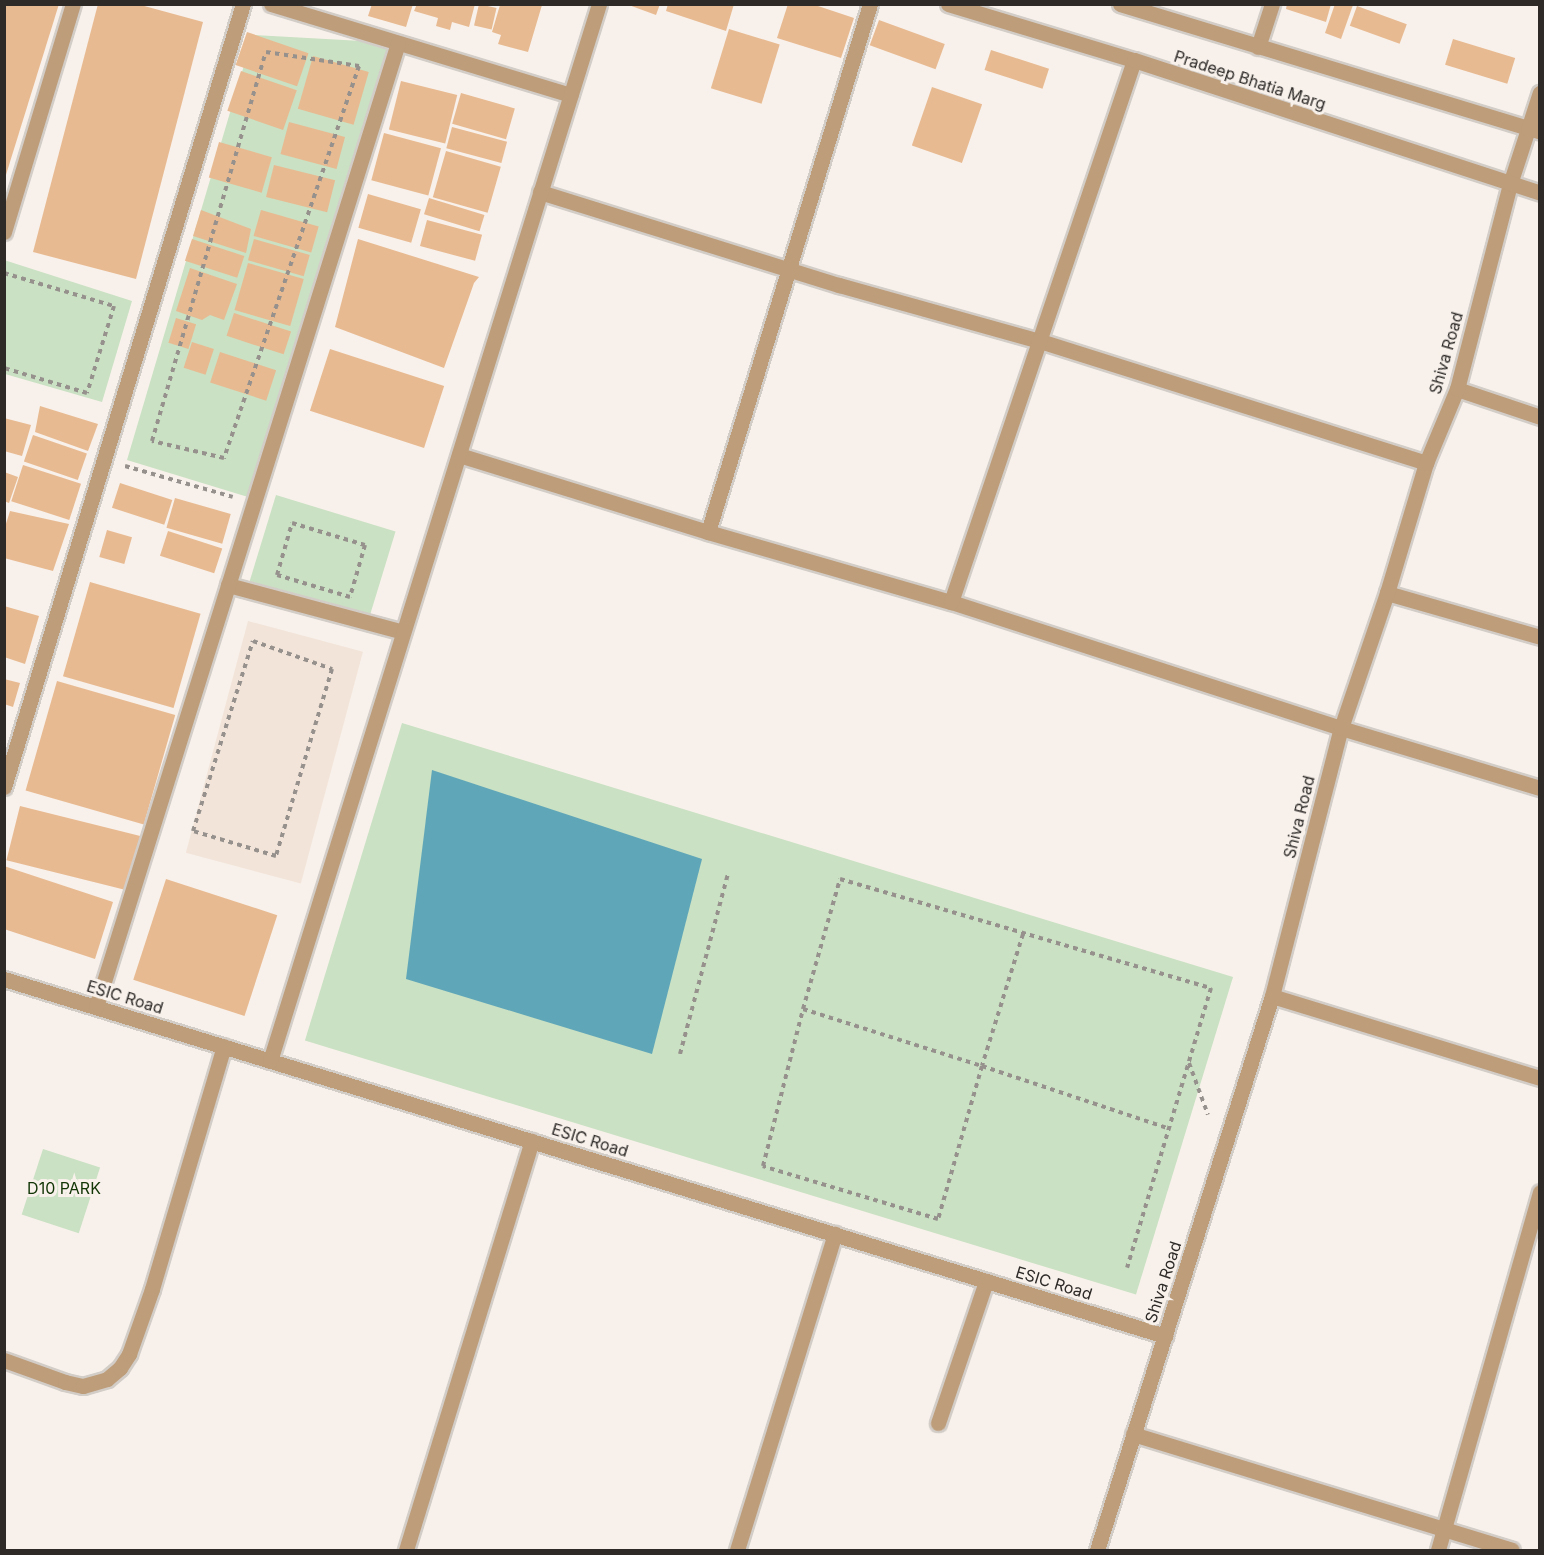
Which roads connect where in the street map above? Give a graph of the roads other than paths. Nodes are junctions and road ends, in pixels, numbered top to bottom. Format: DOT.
graph roads {
  1 [pos="73,4"];
  2 [pos="243,4"];
  3 [pos="271,4"];
  4 [pos="599,4"];
  5 [pos="870,4"];
  6 [pos="948,4"];
  7 [pos="1120,4"];
  8 [pos="1272,4"];
  9 [pos="398,43"];
  10 [pos="1258,46"];
  11 [pos="1134,60"];
  12 [pos="1539,93"];
  13 [pos="570,95"];
  14 [pos="1534,130"];
  15 [pos="1510,184"];
  16 [pos="540,192"];
  17 [pos="1539,193"];
  18 [pos="4,232"];
  19 [pos="789,268"];
  20 [pos="1040,341"];
  21 [pos="1457,389"];
  22 [pos="1539,417"];
  23 [pos="459,455"];
  24 [pos="1426,463"];
  25 [pos="708,532"];
  26 [pos="228,585"];
  27 [pos="1387,593"];
  28 [pos="951,602"];
  29 [pos="403,632"];
  30 [pos="1539,637"];
  31 [pos="1341,728"];
  32 [pos="4,787"];
  33 [pos="1539,788"];
  34 [pos="4,979"];
  35 [pos="1272,996"];
  36 [pos="96,1007"];
  37 [pos="224,1046"];
  38 [pos="270,1060"];
  39 [pos="1539,1078"];
  40 [pos="532,1141"];
  41 [pos="1539,1192"];
  42 [pos="835,1234"];
  43 [pos="986,1281"];
  44 [pos="1165,1336"];
  45 [pos="4,1360"];
  46 [pos="938,1423"];
  47 [pos="1133,1434"];
  48 [pos="1445,1530"];
  49 [pos="406,1551"];
  50 [pos="737,1551"];
  51 [pos="1097,1551"];
  52 [pos="1438,1551"];
  53 [pos="1512,1551"];
  1 -- 18 [label="street"];
  2 -- 32 [label="street"];
  3 -- 9 [label="street"];
  4 -- 13 [label="street"];
  5 -- 19 [label="street"];
  6 -- 11 [label="street, Pradeep Bhatia Marg"];
  7 -- 10 [label="street, Pradeep Bhatia Marg"];
  8 -- 10 [label="street"];
  9 -- 13 [label="street"];
  9 -- 26 [label="street"];
  10 -- 14 [label="street, Pradeep Bhatia Marg"];
  11 -- 15 [label="street, Pradeep Bhatia Marg"];
  11 -- 20 [label="street"];
  12 -- 14 [label="street, Shiva Road"];
  13 -- 16 [label="street"];
  14 -- 15 [label="street, Shiva Road"];
  15 -- 17 [label="street, Pradeep Bhatia Marg"];
  15 -- 21 [label="street, Shiva Road"];
  16 -- 19 [label="street"];
  16 -- 23 [label="street"];
  19 -- 20 [label="street"];
  19 -- 25 [label="street"];
  20 -- 24 [label="street"];
  20 -- 28 [label="street"];
  21 -- 22 [label="street"];
  21 -- 24 [label="street, Shiva Road"];
  23 -- 25 [label="street"];
  23 -- 29 [label="street"];
  24 -- 27 [label="street, Shiva Road"];
  25 -- 28 [label="street"];
  26 -- 29 [label="street"];
  26 -- 36 [label="street"];
  27 -- 30 [label="street"];
  27 -- 31 [label="street, Shiva Road"];
  28 -- 31 [label="street"];
  29 -- 38 [label="street"];
  31 -- 33 [label="street"];
  31 -- 35 [label="street, Shiva Road"];
  34 -- 36 [label="street, ESIC Road"];
  35 -- 39 [label="street"];
  35 -- 44 [label="street, Shiva Road"];
  36 -- 37 [label="street, ESIC Road"];
  37 -- 38 [label="street, ESIC Road"];
  37 -- 45 [label="street"];
  38 -- 40 [label="street, ESIC Road"];
  40 -- 42 [label="street, ESIC Road"];
  40 -- 49 [label="street"];
  41 -- 48 [label="street"];
  42 -- 43 [label="street, ESIC Road"];
  42 -- 50 [label="street"];
  43 -- 44 [label="street, ESIC Road"];
  43 -- 46 [label="street"];
  44 -- 47 [label="street, Shiva Road"];
  47 -- 48 [label="street"];
  47 -- 51 [label="street, Shiva Road"];
  48 -- 52 [label="street"];
  48 -- 53 [label="street"];
}
